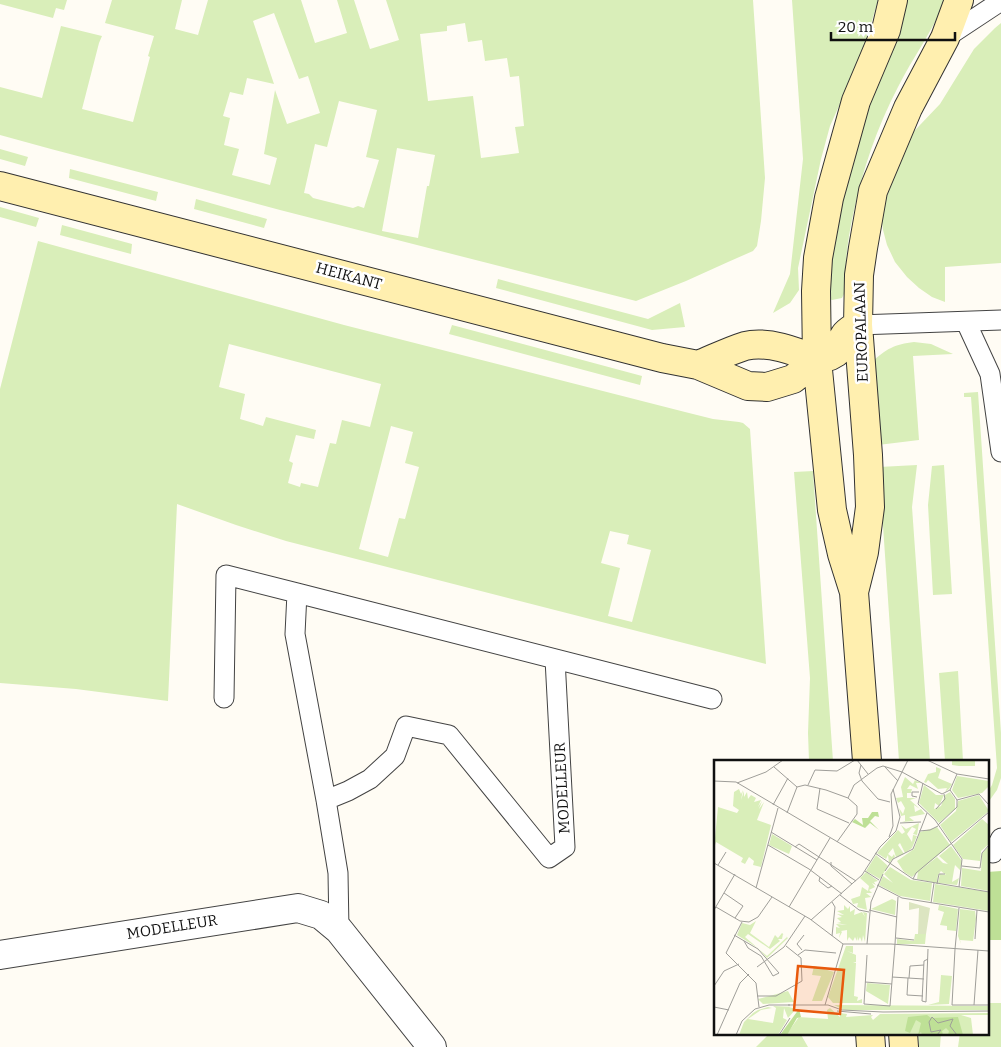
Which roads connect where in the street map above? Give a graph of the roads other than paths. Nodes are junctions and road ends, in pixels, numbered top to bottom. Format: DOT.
graph roads {
  1 [pos="893,0"];
  2 [pos="959,0"];
  3 [pos="1001,2"];
  4 [pos="945,38"];
  5 [pos="0,186"];
  6 [pos="1001,320"];
  7 [pos="966,322"];
  8 [pos="858,326"];
  9 [pos="818,360"];
  10 [pos="698,365"];
  11 [pos="1001,452"];
  12 [pos="854,592"];
  13 [pos="297,593"];
  14 [pos="555,659"];
  15 [pos="224,698"];
  16 [pos="712,700"];
  17 [pos="868,760"];
  18 [pos="326,800"];
  19 [pos="338,930"];
  20 [pos="0,955"];
  21 [pos="870,1034"];
  22 [pos="904,1034"];
  23 [pos="432,1047"];
  24 [pos="871,1047"];
  25 [pos="904,1047"];
  1 -- 9 [label="main road, EUROPALAAN"];
  2 -- 4 [label="main road, EUROPALAAN"];
  3 -- 4 [label="lane"];
  4 -- 8 [label="main road, EUROPALAAN"];
  5 -- 10 [label="main road, HEIKANT"];
  6 -- 7 [label="lane"];
  7 -- 8 [label="lane"];
  7 -- 11 [label="lane"];
  8 -- 9 [label="main road, HEIKANT"];
  8 -- 12 [label="main road, EUROPALAAN"];
  9 -- 10 [label="main road"];
  9 -- 10 [label="main road, HEIKANT"];
  9 -- 12 [label="main road, EUROPALAAN"];
  12 -- 17 [label="main road, EUROPALAAN"];
  13 -- 14 [label="lane"];
  13 -- 15 [label="lane"];
  13 -- 18 [label="lane"];
  14 -- 16 [label="lane"];
  14 -- 18 [label="lane, MODELLEUR"];
  18 -- 19 [label="lane"];
  19 -- 20 [label="street, MODELLEUR"];
  19 -- 23 [label="street, MODELLEUR"];
  21 -- 24 [label="main road"];
  22 -- 25 [label="main road"];
}
